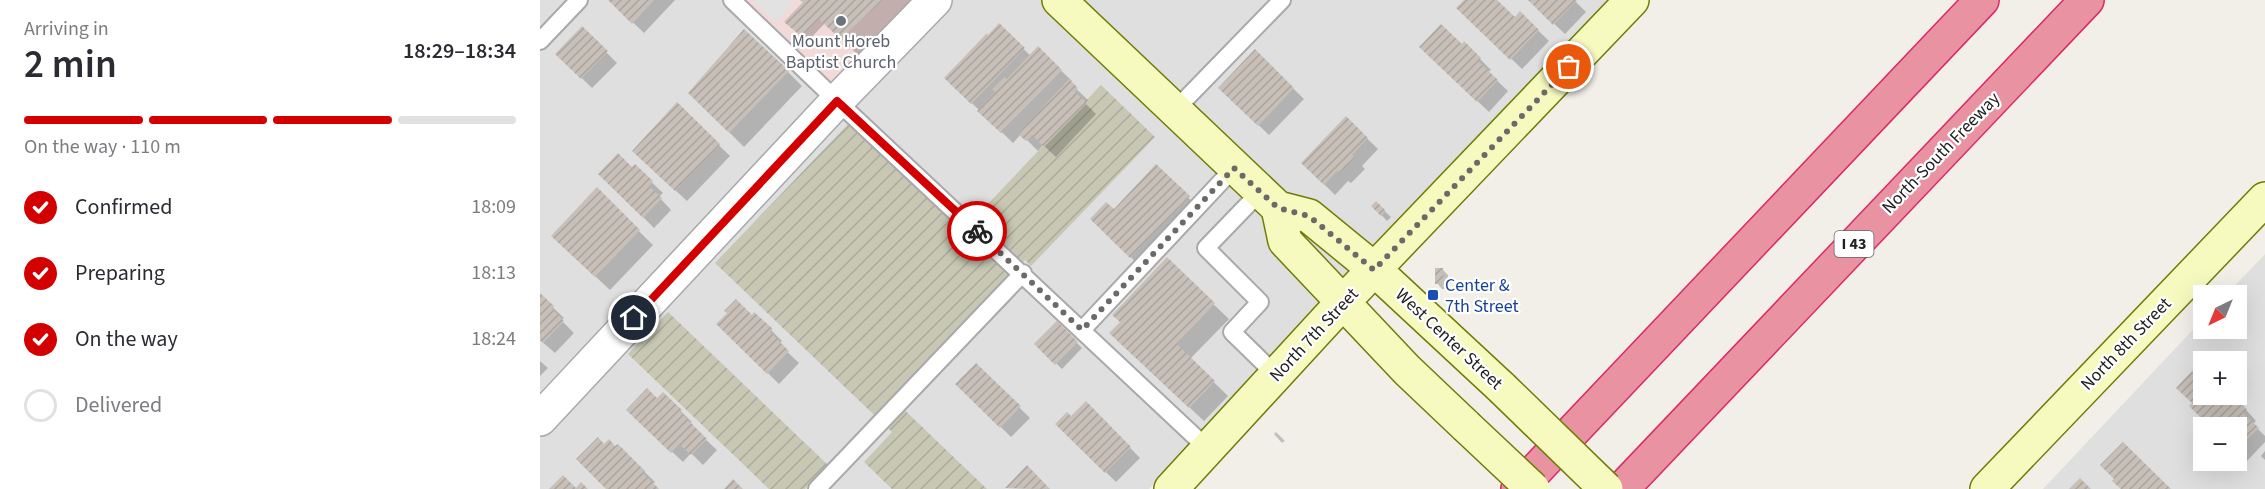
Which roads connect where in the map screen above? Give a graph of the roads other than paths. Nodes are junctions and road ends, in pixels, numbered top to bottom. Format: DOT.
graph roads {
  1 [pos="579,0"];
  2 [pos="732,0"];
  3 [pos="935,0"];
  4 [pos="1059,0"];
  5 [pos="1282,0"];
  6 [pos="1632,0"];
  7 [pos="1982,0"];
  8 [pos="2086,0"];
  9 [pos="540,41"];
  10 [pos="837,101"];
  11 [pos="1174,111"];
  12 [pos="1234,168"];
  13 [pos="2265,199"];
  14 [pos="1269,200"];
  15 [pos="1374,270"];
  16 [pos="1023,273"];
  17 [pos="1343,302"];
  18 [pos="1082,330"];
  19 [pos="1276,375"];
  20 [pos="540,419"];
  21 [pos="1208,449"];
  22 [pos="817,489"];
  23 [pos="1171,489"];
  24 [pos="1518,489"];
  25 [pos="1533,489"];
  26 [pos="1606,489"];
  27 [pos="1622,489"];
  28 [pos="1988,489"];
  1 -- 9 [label="lane"];
  2 -- 10 [label="lane"];
  3 -- 10 [label="street"];
  4 -- 11 [label="street, West Center Street"];
  5 -- 11 [label="lane"];
  6 -- 15 [label="street, North 7th Street"];
  7 -- 24 [label="highway"];
  8 -- 27 [label="highway, North-South Freeway / I 43"];
  10 -- 16 [label="lane"];
  10 -- 20 [label="street"];
  11 -- 12 [label="street, West Center Street"];
  12 -- 14 [label="street, West Center Street"];
  12 -- 18 [label="lane"];
  13 -- 28 [label="street, North 8th Street"];
  14 -- 15 [label="street, West Center Street"];
  14 -- 17 [label="street"];
  14 -- 19 [label="lane"];
  15 -- 17 [label="street, North 7th Street"];
  15 -- 26 [label="street, West Center Street, bridge"];
  16 -- 18 [label="lane"];
  16 -- 22 [label="lane"];
  17 -- 19 [label="street, North 7th Street"];
  17 -- 25 [label="street, bridge"];
  18 -- 21 [label="lane"];
  19 -- 21 [label="street, North 7th Street"];
  21 -- 23 [label="street, North 7th Street"];
}
